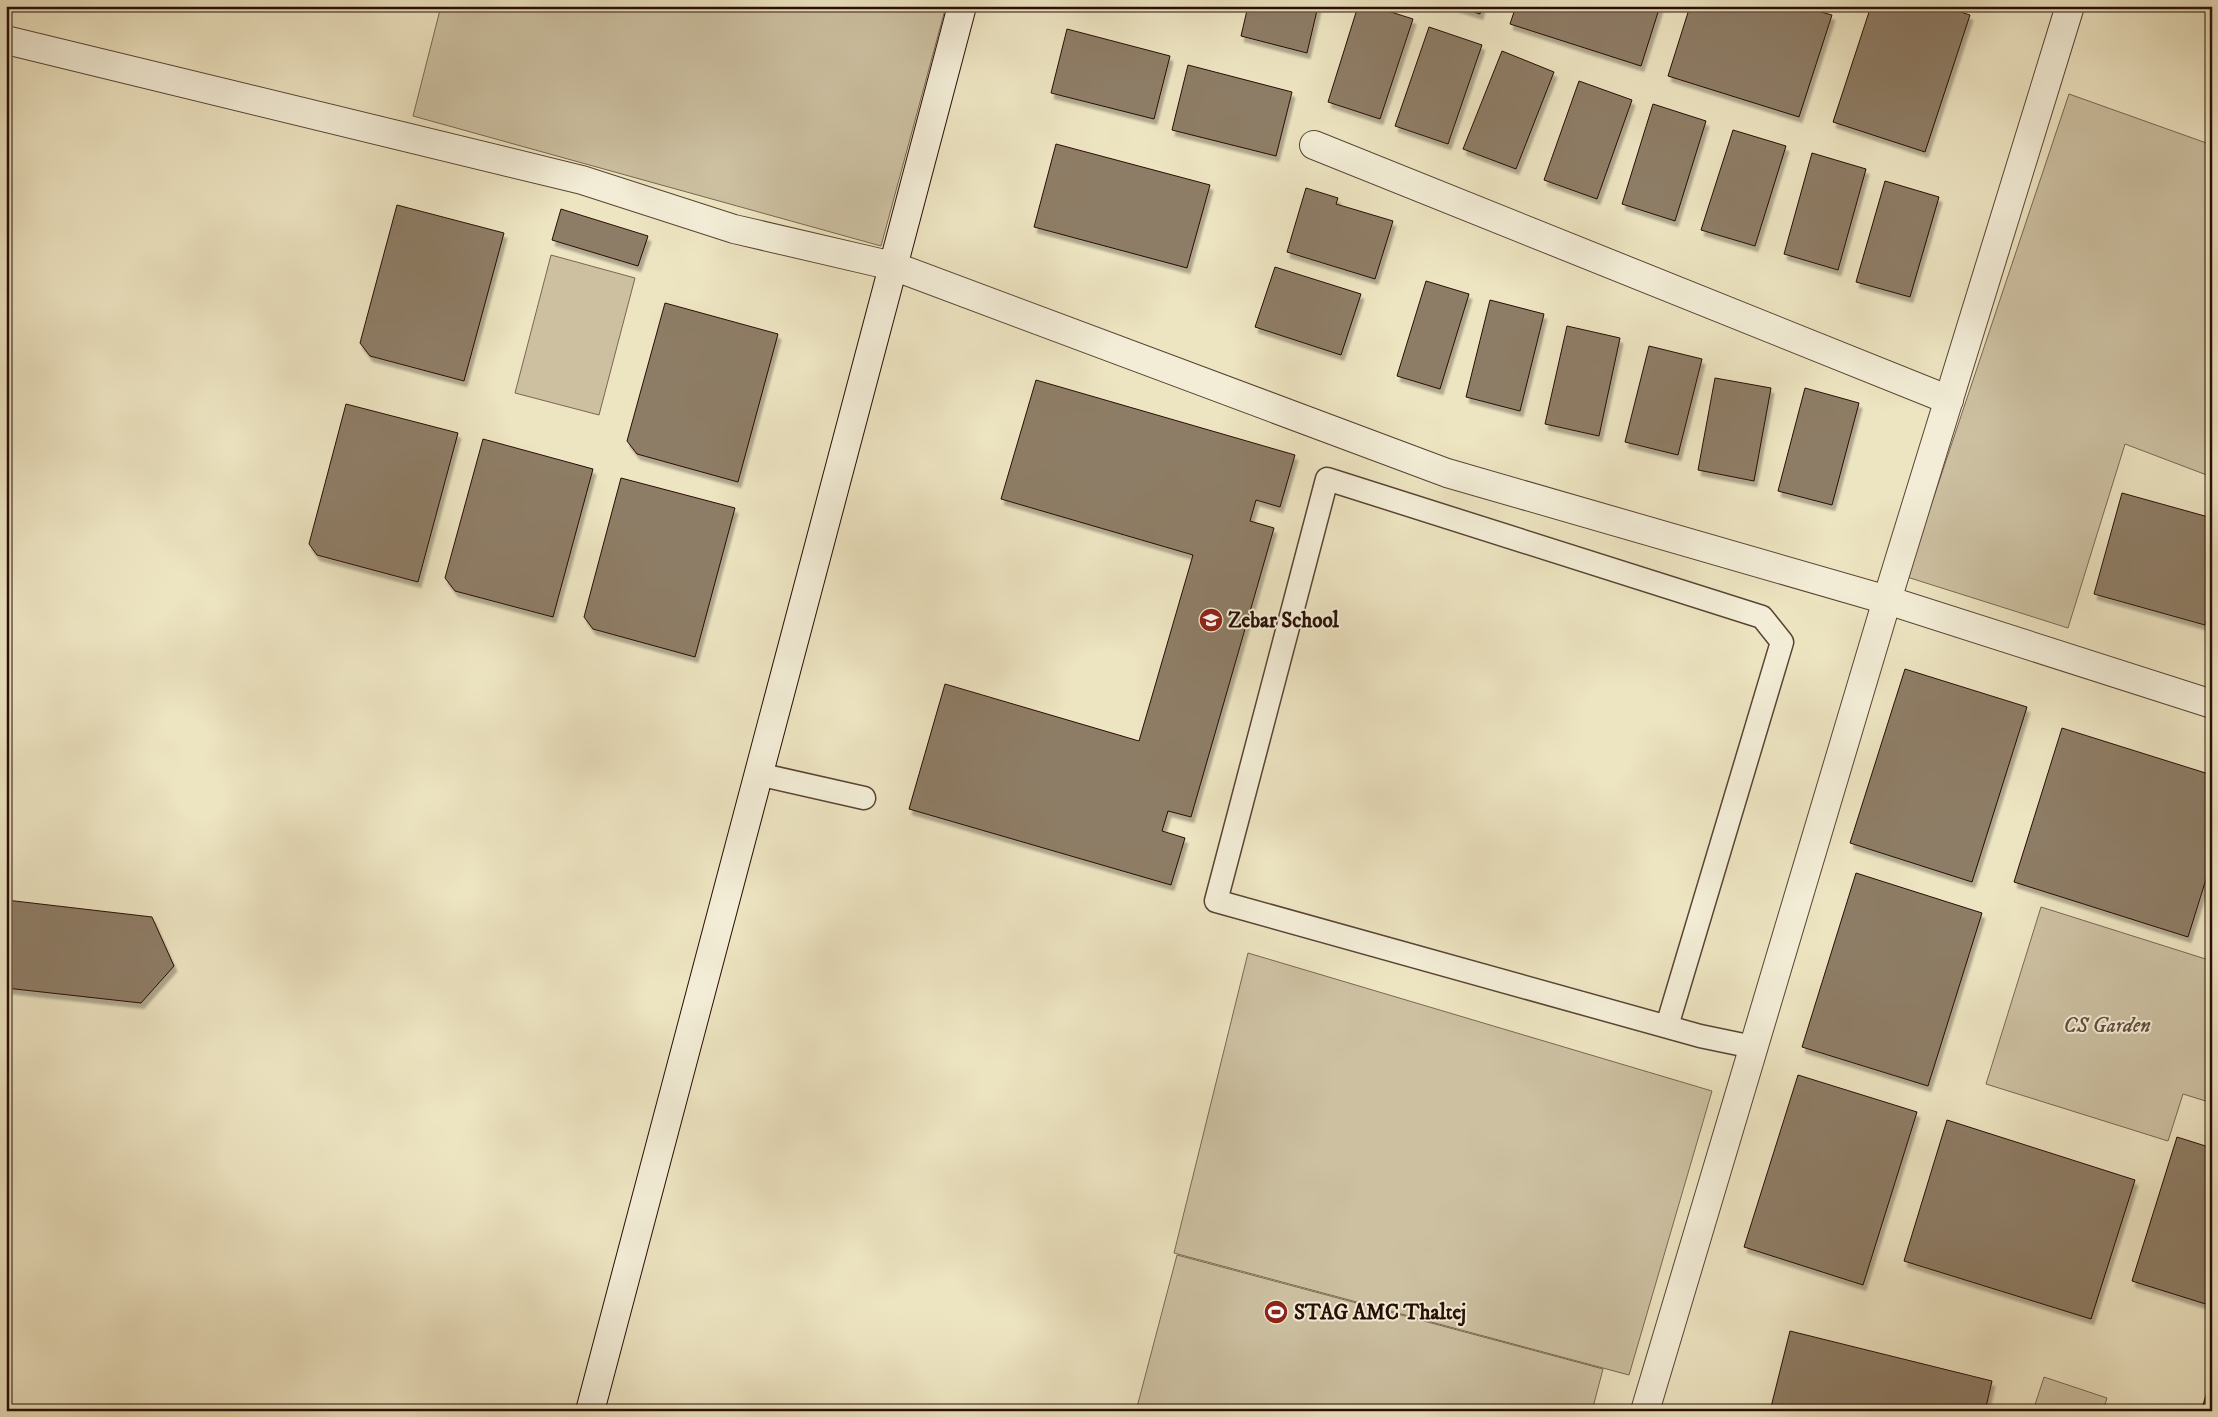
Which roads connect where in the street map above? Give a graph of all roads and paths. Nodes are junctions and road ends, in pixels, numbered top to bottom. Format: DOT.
graph roads {
  1 [pos="962,6"];
  2 [pos="2070,6"];
  3 [pos="6,40"];
  4 [pos="1314,145"];
  5 [pos="893,266"];
  6 [pos="1949,400"];
  7 [pos="1887,600"];
  8 [pos="2212,704"];
  9 [pos="758,774"];
  10 [pos="864,798"];
  11 [pos="1667,1026"];
  12 [pos="1753,1047"];
  13 [pos="590,1411"];
  14 [pos="1645,1411"];
  1 -- 5 [label="street"];
  2 -- 6 [label="street"];
  3 -- 5 [label="street"];
  4 -- 6 [label="street"];
  5 -- 7 [label="street"];
  5 -- 9 [label="street"];
  6 -- 7 [label="street"];
  7 -- 8 [label="street"];
  7 -- 12 [label="street"];
  9 -- 10 [label="lane"];
  9 -- 13 [label="street"];
  11 -- 11 [label="lane"];
  11 -- 12 [label="lane"];
  12 -- 14 [label="street"];
}
